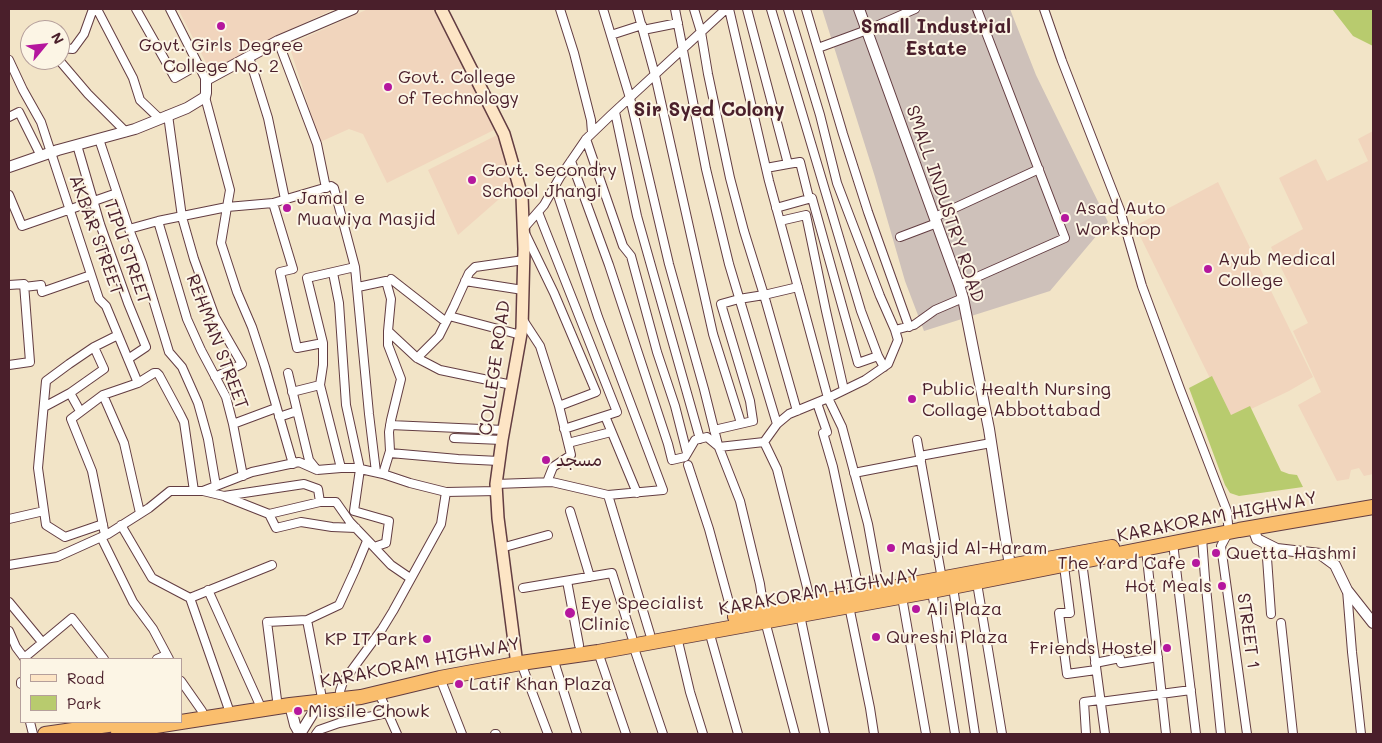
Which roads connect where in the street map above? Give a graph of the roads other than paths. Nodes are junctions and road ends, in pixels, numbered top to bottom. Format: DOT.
graph roads {
  1 [pos="95,9"];
  2 [pos="136,9"];
  3 [pos="170,9"];
  4 [pos="353,9"];
  5 [pos="441,9"];
  6 [pos="560,9"];
  7 [pos="603,9"];
  8 [pos="637,9"];
  9 [pos="675,9"];
  10 [pos="694,9"];
  11 [pos="728,9"];
  12 [pos="747,9"];
  13 [pos="772,9"];
  14 [pos="788,9"];
  15 [pos="806,9"];
  16 [pos="859,9"];
  17 [pos="915,9"];
  18 [pos="977,9"];
  19 [pos="1044,9"];
  20 [pos="678,23"];
  21 [pos="642,28"];
  22 [pos="867,30"];
  23 [pos="701,32"];
  24 [pos="611,34"];
  25 [pos="278,42"];
  26 [pos="683,48"];
  27 [pos="818,48"];
  28 [pos="70,50"];
  29 [pos="249,57"];
  30 [pos="9,60"];
  31 [pos="198,66"];
  32 [pos="68,70"];
  33 [pos="655,75"];
  34 [pos="206,80"];
  35 [pos="204,97"];
  36 [pos="630,98"];
  37 [pos="615,112"];
  38 [pos="9,117"];
  39 [pos="164,117"];
  40 [pos="126,132"];
  41 [pos="589,136"];
  42 [pos="100,139"];
  43 [pos="77,145"];
  44 [pos="51,152"];
  45 [pos="40,156"];
  46 [pos="571,161"];
  47 [pos="788,164"];
  48 [pos="9,167"];
  49 [pos="766,168"];
  50 [pos="1040,169"];
  51 [pos="555,186"];
  52 [pos="326,188"];
  53 [pos="117,193"];
  54 [pos="9,195"];
  55 [pos="810,198"];
  56 [pos="285,199"];
  57 [pos="94,201"];
  58 [pos="273,203"];
  59 [pos="227,207"];
  60 [pos="776,208"];
  61 [pos="69,209"];
  62 [pos="538,212"];
  63 [pos="182,217"];
  64 [pos="936,220"];
  65 [pos="158,221"];
  66 [pos="780,221"];
  67 [pos="129,229"];
  68 [pos="523,229"];
  69 [pos="900,237"];
  70 [pos="524,260"];
  71 [pos="355,267"];
  72 [pos="333,273"];
  73 [pos="91,275"];
  74 [pos="391,278"];
  75 [pos="465,281"];
  76 [pos="9,285"];
  77 [pos="959,285"];
  78 [pos="24,287"];
  79 [pos="358,287"];
  80 [pos="798,287"];
  81 [pos="523,290"];
  82 [pos="764,295"];
  83 [pos="963,298"];
  84 [pos="739,299"];
  85 [pos="522,318"];
  86 [pos="448,319"];
  87 [pos="909,327"];
  88 [pos="895,330"];
  89 [pos="388,331"];
  90 [pos="118,335"];
  91 [pos="520,336"];
  92 [pos="323,343"];
  93 [pos="94,348"];
  94 [pos="878,356"];
  95 [pos="417,358"];
  96 [pos="128,359"];
  97 [pos="9,365"];
  98 [pos="884,367"];
  99 [pos="288,373"];
  100 [pos="215,377"];
  101 [pos="138,382"];
  102 [pos="320,385"];
  103 [pos="512,385"];
  104 [pos="844,390"];
  105 [pos="292,392"];
  106 [pos="70,393"];
  107 [pos="104,395"];
  108 [pos="828,398"];
  109 [pos="817,403"];
  110 [pos="559,406"];
  111 [pos="44,407"];
  112 [pos="276,408"];
  113 [pos="80,411"];
  114 [pos="297,411"];
  115 [pos="797,411"];
  116 [pos="605,416"];
  117 [pos="279,417"];
  118 [pos="741,423"];
  119 [pos="233,424"];
  120 [pos="777,424"];
  121 [pos="390,425"];
  122 [pos="564,429"];
  123 [pos="714,430"];
  124 [pos="611,432"];
  125 [pos="503,435"];
  126 [pos="454,438"];
  127 [pos="700,439"];
  128 [pos="916,440"];
  129 [pos="764,442"];
  130 [pos="991,443"];
  131 [pos="568,444"];
  132 [pos="719,447"];
  133 [pos="390,453"];
  134 [pos="687,453"];
  135 [pos="920,458"];
  136 [pos="499,461"];
  137 [pos="293,464"];
  138 [pos="688,465"];
  139 [pos="341,468"];
  140 [pos="360,469"];
  141 [pos="317,470"];
  142 [pos="380,473"];
  143 [pos="854,473"];
  144 [pos="243,476"];
  145 [pos="547,482"];
  146 [pos="216,486"];
  147 [pos="497,487"];
  148 [pos="194,491"];
  149 [pos="203,491"];
  150 [pos="446,492"];
  151 [pos="637,493"];
  152 [pos="608,495"];
  153 [pos="224,496"];
  154 [pos="1373,499"];
  155 [pos="320,502"];
  156 [pos="1373,507"];
  157 [pos="44,511"];
  158 [pos="570,511"];
  159 [pos="140,513"];
  160 [pos="269,514"];
  161 [pos="9,519"];
  162 [pos="103,524"];
  163 [pos="121,525"];
  164 [pos="356,528"];
  165 [pos="1228,528"];
  166 [pos="1252,528"];
  167 [pos="548,535"];
  168 [pos="103,536"];
  169 [pos="1202,538"];
  170 [pos="367,541"];
  171 [pos="1173,543"];
  172 [pos="1266,544"];
  173 [pos="374,547"];
  174 [pos="501,548"];
  175 [pos="1146,549"];
  176 [pos="1082,562"];
  177 [pos="272,565"];
  178 [pos="9,566"];
  179 [pos="1064,566"];
  180 [pos="1010,571"];
  181 [pos="590,577"];
  182 [pos="410,578"];
  183 [pos="566,581"];
  184 [pos="977,582"];
  185 [pos="948,583"];
  186 [pos="523,588"];
  187 [pos="208,590"];
  188 [pos="880,590"];
  189 [pos="1347,590"];
  190 [pos="932,591"];
  191 [pos="860,594"];
  192 [pos="902,596"];
  193 [pos="190,598"];
  194 [pos="9,602"];
  195 [pos="811,603"];
  196 [pos="848,606"];
  197 [pos="1271,614"];
  198 [pos="800,615"];
  199 [pos="765,616"];
  200 [pos="733,618"];
  201 [pos="307,620"];
  202 [pos="1281,623"];
  203 [pos="1373,623"];
  204 [pos="9,631"];
  205 [pos="709,631"];
  206 [pos="650,634"];
  207 [pos="678,637"];
  208 [pos="632,641"];
  209 [pos="42,642"];
  210 [pos="578,645"];
  211 [pos="12,648"];
  212 [pos="598,652"];
  213 [pos="168,657"];
  214 [pos="1158,657"];
  215 [pos="24,658"];
  216 [pos="103,658"];
  217 [pos="553,658"];
  218 [pos="518,660"];
  219 [pos="1096,667"];
  220 [pos="440,678"];
  221 [pos="182,682"];
  222 [pos="1191,690"];
  223 [pos="340,691"];
  224 [pos="379,693"];
  225 [pos="1163,694"];
  226 [pos="324,697"];
  227 [pos="277,700"];
  228 [pos="1100,701"];
  229 [pos="259,703"];
  230 [pos="290,705"];
  231 [pos="228,707"];
  232 [pos="202,711"];
  233 [pos="387,713"];
  234 [pos="182,714"];
  235 [pos="182,722"];
  236 [pos="115,723"];
  237 [pos="161,723"];
  238 [pos="59,727"];
  239 [pos="45,734"];
  240 [pos="100,734"];
  241 [pos="300,734"];
  242 [pos="316,734"];
  243 [pos="397,734"];
  244 [pos="462,734"];
  245 [pos="548,734"];
  246 [pos="577,734"];
  247 [pos="626,734"];
  248 [pos="664,734"];
  249 [pos="703,734"];
  250 [pos="738,734"];
  251 [pos="795,734"];
  252 [pos="825,734"];
  253 [pos="874,734"];
  254 [pos="926,734"];
  255 [pos="955,734"];
  256 [pos="975,734"];
  257 [pos="1002,734"];
  258 [pos="1086,734"];
  259 [pos="1105,734"];
  260 [pos="1166,734"];
  261 [pos="1196,734"];
  262 [pos="1221,734"];
  263 [pos="1247,734"];
  264 [pos="1293,734"];
  265 [pos="1361,734"];
  1 -- 28 [label="street"];
  1 -- 39 [label="street"];
  2 -- 31 [label="street"];
  3 -- 31 [label="street"];
  4 -- 25 [label="street"];
  5 -- 68 [label="main road, COLLEGE ROAD"];
  6 -- 41 [label="street"];
  7 -- 24 [label="street"];
  8 -- 21 [label="street"];
  9 -- 20 [label="street"];
  10 -- 23 [label="street"];
  11 -- 23 [label="street"];
  11 -- 49 [label="street"];
  12 -- 47 [label="street"];
  13 -- 94 [label="street"];
  14 -- 88 [label="street"];
  15 -- 27 [label="street"];
  16 -- 22 [label="street, SMALL INDUSTRY ROAD"];
  17 -- 22 [label="street"];
  18 -- 50 [label="street"];
  19 -- 165 [label="street"];
  20 -- 21 [label="street"];
  20 -- 26 [label="street"];
  21 -- 24 [label="street"];
  21 -- 33 [label="street"];
  22 -- 27 [label="street"];
  22 -- 64 [label="street, SMALL INDUSTRY ROAD"];
  23 -- 26 [label="street"];
  23 -- 82 [label="street"];
  24 -- 36 [label="street"];
  25 -- 29 [label="street"];
  25 -- 52 [label="street"];
  26 -- 33 [label="street"];
  26 -- 84 [label="street"];
  27 -- 87 [label="street"];
  29 -- 34 [label="street"];
  29 -- 56 [label="street"];
  30 -- 44 [label="street, AKBAR STREET"];
  31 -- 34 [label="street"];
  32 -- 40 [label="street"];
  33 -- 36 [label="street"];
  33 -- 118 [label="street"];
  34 -- 35 [label="street"];
  35 -- 39 [label="street"];
  35 -- 59 [label="street"];
  36 -- 37 [label="street"];
  36 -- 123 [label="street"];
  37 -- 41 [label="street"];
  37 -- 127 [label="street"];
  38 -- 45 [label="street"];
  39 -- 40 [label="street"];
  39 -- 63 [label="street"];
  40 -- 42 [label="street"];
  41 -- 46 [label="street"];
  41 -- 134 [label="street"];
  42 -- 43 [label="street"];
  42 -- 53 [label="street"];
  43 -- 44 [label="street"];
  43 -- 57 [label="street, TIPU STREET"];
  44 -- 45 [label="street"];
  44 -- 61 [label="street, AKBAR STREET"];
  45 -- 48 [label="street"];
  46 -- 51 [label="street"];
  46 -- 134 [label="street"];
  47 -- 49 [label="street"];
  47 -- 55 [label="street"];
  49 -- 60 [label="street"];
  50 -- 64 [label="street"];
  50 -- 77 [label="street"];
  51 -- 62 [label="street"];
  51 -- 151 [label="street"];
  52 -- 56 [label="street"];
  52 -- 71 [label="street"];
  53 -- 57 [label="street"];
  53 -- 67 [label="street"];
  54 -- 61 [label="street"];
  55 -- 60 [label="street"];
  55 -- 94 [label="street"];
  56 -- 58 [label="street"];
  57 -- 61 [label="street"];
  57 -- 96 [label="street, TIPU STREET"];
  58 -- 59 [label="street"];
  58 -- 92 [label="street"];
  59 -- 63 [label="street"];
  59 -- 112 [label="street"];
  60 -- 66 [label="street"];
  61 -- 73 [label="street, AKBAR STREET"];
  62 -- 68 [label="street"];
  62 -- 116 [label="street"];
  63 -- 65 [label="street"];
  63 -- 100 [label="street"];
  64 -- 69 [label="street"];
  64 -- 77 [label="street, SMALL INDUSTRY ROAD"];
  65 -- 67 [label="street"];
  65 -- 100 [label="street, REHMAN STREET"];
  66 -- 80 [label="street"];
  66 -- 104 [label="street"];
  67 -- 146 [label="street"];
  68 -- 70 [label="main road, COLLEGE ROAD"];
  68 -- 110 [label="street"];
  70 -- 75 [label="street"];
  70 -- 81 [label="main road, COLLEGE ROAD"];
  71 -- 72 [label="street"];
  71 -- 79 [label="street"];
  72 -- 92 [label="street"];
  72 -- 140 [label="street"];
  73 -- 78 [label="street"];
  73 -- 90 [label="street, AKBAR STREET"];
  74 -- 86 [label="street"];
  75 -- 81 [label="street"];
  75 -- 86 [label="street"];
  76 -- 78 [label="street"];
  77 -- 83 [label="street, SMALL INDUSTRY ROAD"];
  78 -- 97 [label="street"];
  79 -- 89 [label="street"];
  79 -- 142 [label="street"];
  80 -- 82 [label="street"];
  80 -- 108 [label="street"];
  81 -- 85 [label="main road, COLLEGE ROAD"];
  82 -- 84 [label="street"];
  82 -- 115 [label="street"];
  83 -- 87 [label="street"];
  83 -- 130 [label="street, SMALL INDUSTRY ROAD"];
  84 -- 118 [label="street"];
  84 -- 120 [label="street"];
  85 -- 91 [label="main road, COLLEGE ROAD"];
  85 -- 110 [label="street"];
  86 -- 91 [label="street"];
  86 -- 95 [label="street"];
  87 -- 88 [label="street"];
  88 -- 98 [label="street"];
  89 -- 95 [label="street"];
  89 -- 121 [label="street"];
  90 -- 93 [label="street"];
  90 -- 96 [label="street, AKBAR STREET"];
  91 -- 103 [label="main road, COLLEGE ROAD"];
  92 -- 102 [label="street"];
  93 -- 106 [label="street"];
  93 -- 111 [label="street"];
  94 -- 98 [label="street"];
  95 -- 103 [label="street"];
  96 -- 101 [label="street, AKBAR STREET"];
  98 -- 104 [label="street"];
  99 -- 105 [label="street"];
  100 -- 119 [label="street, REHMAN STREET"];
  101 -- 107 [label="street"];
  101 -- 148 [label="street"];
  102 -- 105 [label="street"];
  102 -- 139 [label="street"];
  103 -- 125 [label="main road, COLLEGE ROAD"];
  104 -- 108 [label="street"];
  105 -- 114 [label="street"];
  106 -- 111 [label="street"];
  106 -- 113 [label="street"];
  107 -- 113 [label="street"];
  107 -- 159 [label="street"];
  108 -- 109 [label="street"];
  108 -- 143 [label="street"];
  109 -- 115 [label="street"];
  109 -- 191 [label="street"];
  110 -- 122 [label="street"];
  111 -- 157 [label="street"];
  112 -- 117 [label="street"];
  112 -- 119 [label="street"];
  113 -- 162 [label="street"];
  114 -- 117 [label="street"];
  114 -- 141 [label="street"];
  115 -- 120 [label="street"];
  116 -- 122 [label="street"];
  116 -- 124 [label="street"];
  117 -- 137 [label="street"];
  118 -- 123 [label="street"];
  119 -- 144 [label="street, REHMAN STREET"];
  120 -- 129 [label="street"];
  121 -- 125 [label="street"];
  121 -- 133 [label="street"];
  122 -- 131 [label="street"];
  123 -- 132 [label="street"];
  124 -- 131 [label="street"];
  124 -- 151 [label="street"];
  125 -- 126 [label="street"];
  125 -- 136 [label="main road, COLLEGE ROAD"];
  127 -- 132 [label="street"];
  127 -- 134 [label="street"];
  128 -- 135 [label="street"];
  129 -- 132 [label="street"];
  129 -- 195 [label="street"];
  130 -- 135 [label="street"];
  130 -- 180 [label="street, SMALL INDUSTRY ROAD"];
  131 -- 145 [label="street"];
  132 -- 199 [label="street"];
  133 -- 136 [label="street"];
  133 -- 142 [label="street"];
  135 -- 143 [label="street"];
  135 -- 185 [label="street"];
  136 -- 147 [label="main road, COLLEGE ROAD"];
  137 -- 141 [label="street"];
  137 -- 144 [label="street"];
  138 -- 200 [label="street"];
  139 -- 140 [label="street"];
  139 -- 141 [label="street"];
  140 -- 142 [label="street"];
  140 -- 173 [label="street"];
  142 -- 150 [label="street"];
  143 -- 188 [label="street"];
  144 -- 146 [label="street"];
  145 -- 147 [label="street"];
  145 -- 152 [label="street"];
  146 -- 149 [label="street"];
  147 -- 150 [label="street"];
  147 -- 174 [label="main road, COLLEGE ROAD"];
  148 -- 149 [label="street"];
  148 -- 159 [label="street"];
  149 -- 153 [label="street"];
  150 -- 182 [label="street"];
  151 -- 152 [label="street"];
  152 -- 206 [label="street"];
  153 -- 155 [label="street"];
  153 -- 160 [label="street"];
  154 -- 165 [label="highway, KARAKORAM HIGHWAY"];
  155 -- 160 [label="street"];
  155 -- 164 [label="street"];
  156 -- 166 [label="highway, KARAKORAM HIGHWAY"];
  157 -- 161 [label="street"];
  157 -- 162 [label="street"];
  158 -- 181 [label="street"];
  159 -- 163 [label="street"];
  160 -- 164 [label="street"];
  162 -- 168 [label="street"];
  163 -- 168 [label="street"];
  163 -- 193 [label="street"];
  164 -- 170 [label="street"];
  165 -- 166 [label="highway, KARAKORAM HIGHWAY"];
  165 -- 169 [label="highway, KARAKORAM HIGHWAY"];
  165 -- 180 [label="highway, KARAKORAM HIGHWAY"];
  165 -- 263 [label="street, STREET 1"];
  166 -- 172 [label="street"];
  167 -- 174 [label="street"];
  168 -- 178 [label="street"];
  168 -- 213 [label="street"];
  169 -- 171 [label="highway, KARAKORAM HIGHWAY"];
  169 -- 262 [label="street"];
  170 -- 173 [label="street"];
  170 -- 201 [label="street"];
  171 -- 175 [label="highway, KARAKORAM HIGHWAY"];
  171 -- 222 [label="street"];
  172 -- 189 [label="street"];
  172 -- 197 [label="street"];
  173 -- 182 [label="street"];
  174 -- 218 [label="main road, COLLEGE ROAD"];
  175 -- 176 [label="highway, KARAKORAM HIGHWAY"];
  175 -- 214 [label="street"];
  176 -- 179 [label="highway, KARAKORAM HIGHWAY"];
  176 -- 219 [label="street"];
  177 -- 187 [label="street"];
  179 -- 180 [label="highway, KARAKORAM HIGHWAY"];
  179 -- 219 [label="street"];
  180 -- 184 [label="highway, KARAKORAM HIGHWAY"];
  180 -- 185 [label="highway, KARAKORAM HIGHWAY"];
  181 -- 183 [label="street"];
  181 -- 208 [label="street"];
  182 -- 223 [label="street"];
  183 -- 186 [label="street"];
  183 -- 210 [label="street"];
  184 -- 185 [label="highway, KARAKORAM HIGHWAY"];
  184 -- 257 [label="street"];
  185 -- 188 [label="highway, KARAKORAM HIGHWAY"];
  185 -- 190 [label="highway, KARAKORAM HIGHWAY"];
  185 -- 256 [label="street"];
  187 -- 193 [label="street"];
  187 -- 229 [label="street"];
  188 -- 191 [label="highway, KARAKORAM HIGHWAY"];
  189 -- 203 [label="street"];
  189 -- 265 [label="street"];
  190 -- 192 [label="highway, KARAKORAM HIGHWAY"];
  190 -- 255 [label="street"];
  191 -- 195 [label="highway, KARAKORAM HIGHWAY"];
  192 -- 196 [label="highway, KARAKORAM HIGHWAY"];
  192 -- 254 [label="street"];
  193 -- 231 [label="street"];
  194 -- 209 [label="street"];
  195 -- 199 [label="highway, KARAKORAM HIGHWAY"];
  196 -- 198 [label="highway, KARAKORAM HIGHWAY"];
  196 -- 253 [label="street"];
  198 -- 199 [label="highway, KARAKORAM HIGHWAY"];
  198 -- 252 [label="street"];
  199 -- 200 [label="highway, KARAKORAM HIGHWAY"];
  199 -- 205 [label="highway, KARAKORAM HIGHWAY"];
  199 -- 251 [label="street"];
  200 -- 206 [label="highway, KARAKORAM HIGHWAY"];
  201 -- 226 [label="street"];
  201 -- 227 [label="street"];
  202 -- 264 [label="street"];
  204 -- 211 [label="street"];
  205 -- 207 [label="highway, KARAKORAM HIGHWAY"];
  205 -- 250 [label="street"];
  206 -- 208 [label="highway, KARAKORAM HIGHWAY"];
  207 -- 208 [label="highway, KARAKORAM HIGHWAY"];
  207 -- 249 [label="street"];
  208 -- 210 [label="highway, KARAKORAM HIGHWAY"];
  208 -- 212 [label="highway, KARAKORAM HIGHWAY"];
  208 -- 248 [label="street"];
  209 -- 215 [label="street"];
  209 -- 216 [label="street"];
  210 -- 218 [label="highway, KARAKORAM HIGHWAY"];
  211 -- 215 [label="street"];
  212 -- 217 [label="highway, KARAKORAM HIGHWAY"];
  212 -- 247 [label="street"];
  214 -- 219 [label="street"];
  214 -- 225 [label="street"];
  217 -- 218 [label="highway, KARAKORAM HIGHWAY"];
  217 -- 246 [label="street"];
  218 -- 220 [label="highway, KARAKORAM HIGHWAY"];
  218 -- 223 [label="highway, KARAKORAM HIGHWAY"];
  218 -- 245 [label="street"];
  219 -- 228 [label="street"];
  220 -- 224 [label="highway, KARAKORAM HIGHWAY"];
  220 -- 244 [label="street"];
  221 -- 232 [label="street"];
  222 -- 225 [label="street"];
  222 -- 261 [label="street"];
  223 -- 226 [label="highway, KARAKORAM HIGHWAY"];
  224 -- 226 [label="highway, KARAKORAM HIGHWAY"];
  224 -- 233 [label="street"];
  225 -- 228 [label="street"];
  225 -- 260 [label="street"];
  226 -- 227 [label="highway, KARAKORAM HIGHWAY"];
  226 -- 230 [label="highway, KARAKORAM HIGHWAY"];
  226 -- 241 [label="street"];
  227 -- 229 [label="highway, KARAKORAM HIGHWAY"];
  228 -- 258 [label="street"];
  228 -- 259 [label="street"];
  229 -- 231 [label="highway, KARAKORAM HIGHWAY"];
  230 -- 235 [label="highway, KARAKORAM HIGHWAY"];
  230 -- 241 [label="street"];
  231 -- 232 [label="highway, KARAKORAM HIGHWAY"];
  232 -- 234 [label="highway, KARAKORAM HIGHWAY"];
  233 -- 242 [label="street"];
  233 -- 243 [label="street"];
  236 -- 238 [label="highway"];
  237 -- 240 [label="highway, KARAKORAM HIGHWAY"];
  238 -- 239 [label="highway"];
}
